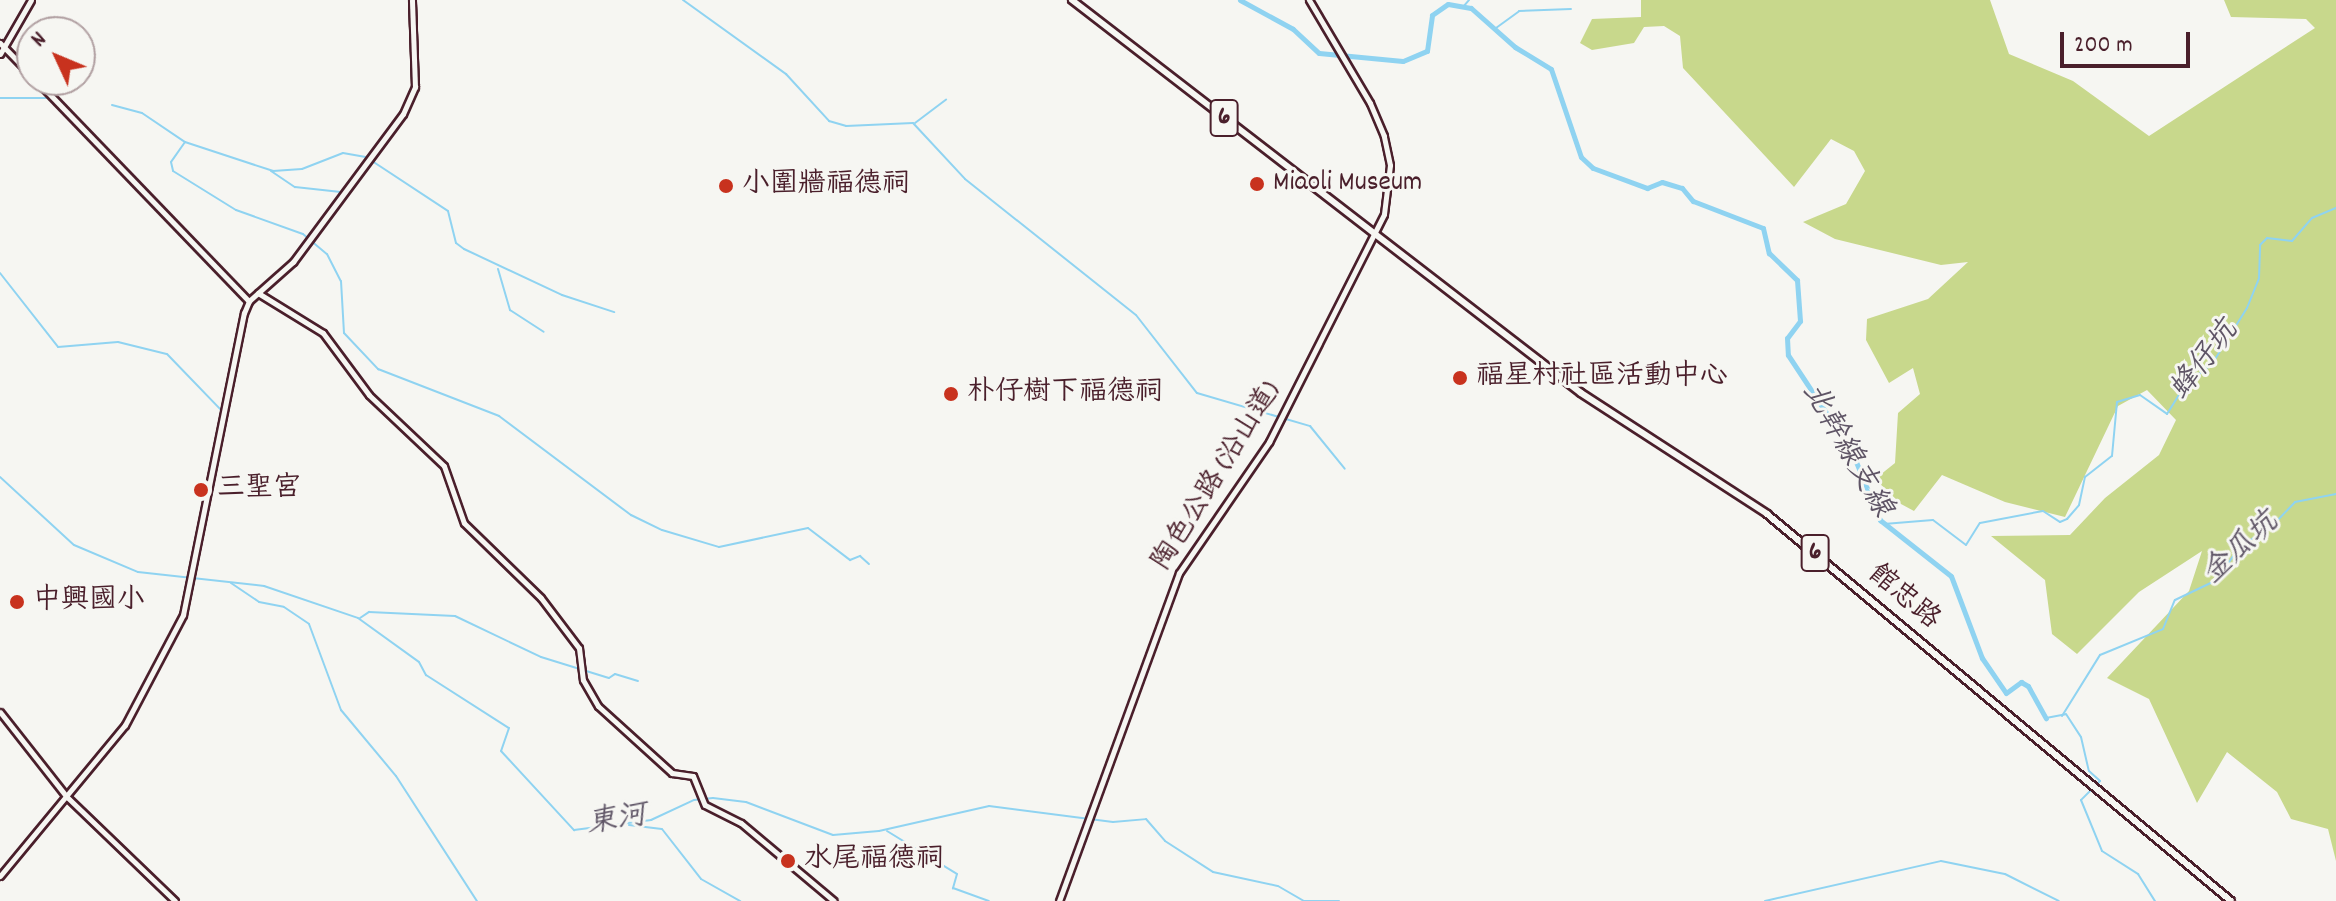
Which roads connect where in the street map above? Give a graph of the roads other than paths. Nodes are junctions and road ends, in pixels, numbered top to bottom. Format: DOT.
graph roads {
  1 [pos="31,0"];
  2 [pos="412,0"];
  3 [pos="1072,0"];
  4 [pos="1309,0"];
  5 [pos="2,44"];
  6 [pos="0,54"];
  7 [pos="16,59"];
  8 [pos="51,96"];
  9 [pos="1376,235"];
  10 [pos="258,293"];
  11 [pos="249,301"];
  12 [pos="0,712"];
  13 [pos="67,797"];
  14 [pos="0,876"];
  15 [pos="175,901"];
  16 [pos="834,901"];
  17 [pos="1059,901"];
  18 [pos="2231,901"];
  1 -- 5 [label="street"];
  2 -- 10 [label="street"];
  3 -- 9 [label="main road, 6"];
  4 -- 9 [label="street, 陶色公路 (沿山道)"];
  5 -- 6 [label="street"];
  5 -- 7 [label="street"];
  8 -- 11 [label="street"];
  9 -- 17 [label="street, 陶色公路 (沿山道)"];
  9 -- 18 [label="main road, 館忠路 / 6"];
  10 -- 11 [label="street"];
  10 -- 16 [label="street"];
  11 -- 13 [label="street"];
  12 -- 13 [label="street"];
  13 -- 14 [label="street"];
  13 -- 15 [label="street"];
}
